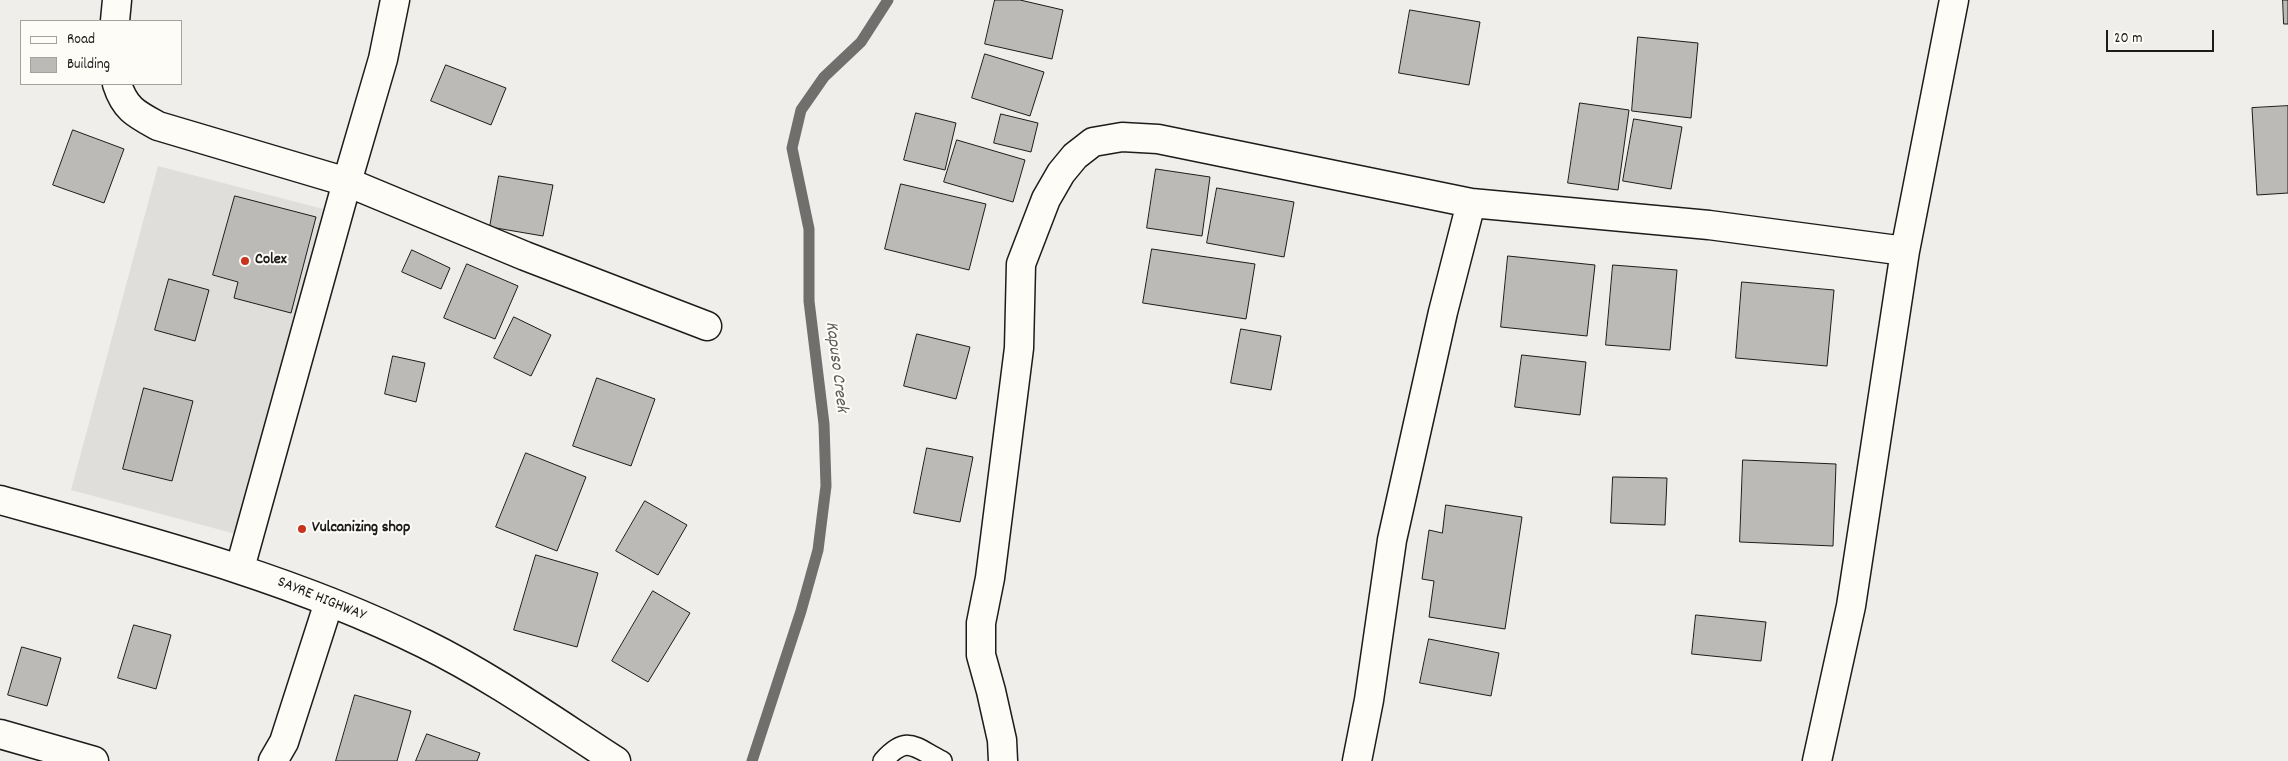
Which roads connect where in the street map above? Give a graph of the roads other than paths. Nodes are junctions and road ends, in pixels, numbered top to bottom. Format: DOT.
graph roads {
  1 [pos="117,0"];
  2 [pos="395,0"];
  3 [pos="1954,0"];
  4 [pos="115,20"];
  5 [pos="117,85"];
  6 [pos="347,182"];
  7 [pos="1471,203"];
  8 [pos="1906,251"];
  9 [pos="707,326"];
  10 [pos="0,500"];
  11 [pos="240,568"];
  12 [pos="329,602"];
  13 [pos="0,734"];
  14 [pos="94,761"];
  15 [pos="273,761"];
  16 [pos="616,761"];
  17 [pos="883,761"];
  18 [pos="942,761"];
  19 [pos="1003,761"];
  20 [pos="1357,761"];
  21 [pos="1816,761"];
  1 -- 4 [label="main road"];
  2 -- 6 [label="main road"];
  3 -- 8 [label="main road"];
  5 -- 6 [label="main road"];
  6 -- 9 [label="main road"];
  6 -- 11 [label="main road"];
  7 -- 8 [label="main road"];
  7 -- 19 [label="main road"];
  7 -- 20 [label="main road"];
  8 -- 21 [label="main road"];
  10 -- 11 [label="main road, SAYRE HIGHWAY"];
  11 -- 12 [label="main road, SAYRE HIGHWAY"];
  12 -- 15 [label="main road"];
  12 -- 16 [label="main road, SAYRE HIGHWAY"];
  13 -- 14 [label="main road"];
  17 -- 18 [label="lane"];
}
